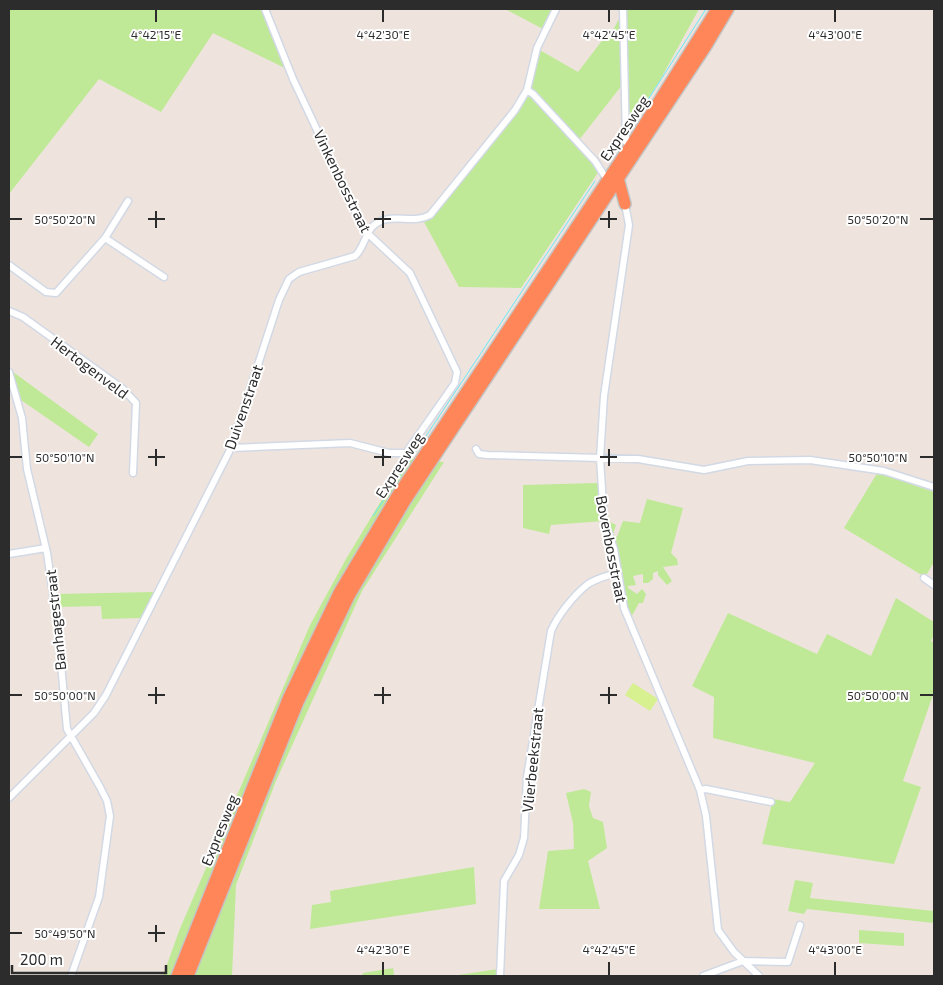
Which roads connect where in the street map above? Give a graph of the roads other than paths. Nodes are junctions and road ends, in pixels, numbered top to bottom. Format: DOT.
graph roads {
  1 [pos="265,9"];
  2 [pos="556,9"];
  3 [pos="622,9"];
  4 [pos="717,9"];
  5 [pos="728,9"];
  6 [pos="527,90"];
  7 [pos="626,142"];
  8 [pos="611,174"];
  9 [pos="606,197"];
  10 [pos="128,201"];
  11 [pos="625,204"];
  12 [pos="367,234"];
  13 [pos="105,238"];
  14 [pos="9,265"];
  15 [pos="164,277"];
  16 [pos="9,312"];
  17 [pos="9,372"];
  18 [pos="230,448"];
  19 [pos="476,449"];
  20 [pos="600,458"];
  21 [pos="133,473"];
  22 [pos="934,486"];
  23 [pos="46,548"];
  24 [pos="9,554"];
  25 [pos="618,572"];
  26 [pos="924,578"];
  27 [pos="934,585"];
  28 [pos="71,737"];
  29 [pos="700,790"];
  30 [pos="9,798"];
  31 [pos="771,802"];
  32 [pos="800,925"];
  33 [pos="743,961"];
  34 [pos="71,976"];
  35 [pos="177,976"];
  36 [pos="188,976"];
  37 [pos="500,976"];
  38 [pos="703,976"];
  39 [pos="759,976"];
  1 -- 12 [label="street, Vinkenbosstraat"];
  2 -- 6 [label="street, Duivenstraat"];
  3 -- 7 [label="street"];
  4 -- 8 [label="highway, Expresweg"];
  5 -- 8 [label="highway, Expresweg"];
  6 -- 8 [label="street"];
  6 -- 12 [label="street, Duivenstraat"];
  8 -- 9 [label="highway, Expresweg"];
  8 -- 11 [label="highway"];
  8 -- 35 [label="highway, Expresweg"];
  9 -- 11 [label="highway"];
  9 -- 36 [label="highway, Expresweg"];
  10 -- 13 [label="street"];
  11 -- 20 [label="street, Bovenbosstraat"];
  12 -- 18 [label="street, Duivenstraat"];
  12 -- 18 [label="street, Vinkenbosstraat"];
  13 -- 14 [label="street"];
  13 -- 15 [label="street"];
  16 -- 21 [label="street, Hertogenveld"];
  17 -- 23 [label="street, Banhagestraat"];
  18 -- 28 [label="street, Duivenstraat"];
  19 -- 20 [label="street"];
  20 -- 22 [label="street"];
  20 -- 25 [label="street, Bovenbosstraat"];
  23 -- 24 [label="street"];
  23 -- 28 [label="street, Banhagestraat"];
  25 -- 29 [label="street, Bovenbosstraat"];
  25 -- 37 [label="street, Vlierbeekstraat"];
  26 -- 27 [label="street"];
  28 -- 30 [label="street, Duivenstraat"];
  28 -- 34 [label="street, Banhagestraat"];
  29 -- 31 [label="street"];
  29 -- 33 [label="street, Bovenbosstraat"];
  32 -- 33 [label="street"];
  33 -- 38 [label="street"];
  33 -- 39 [label="street, Bovenbosstraat"];
}
